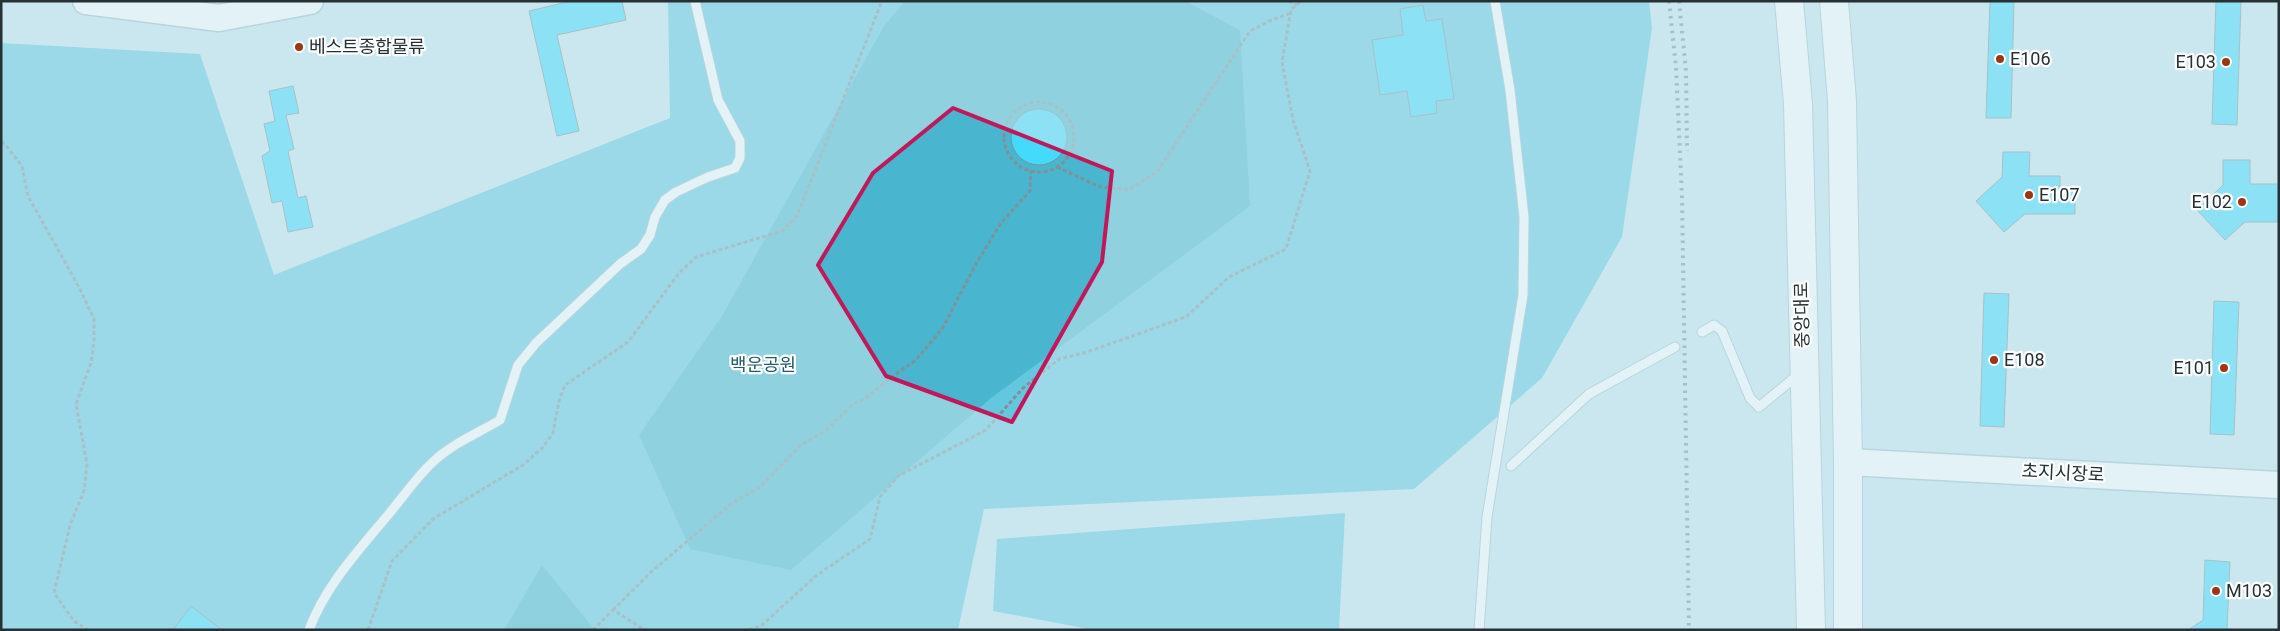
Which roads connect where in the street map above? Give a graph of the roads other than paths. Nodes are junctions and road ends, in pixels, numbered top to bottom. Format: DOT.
graph roads {
  1 [pos="86,1"];
  2 [pos="310,1"];
  3 [pos="695,1"];
  4 [pos="1495,1"];
  5 [pos="1789,1"];
  6 [pos="1834,1"];
  7 [pos="1702,332"];
  8 [pos="1675,346"];
  9 [pos="1803,371"];
  10 [pos="1848,462"];
  11 [pos="1511,466"];
  12 [pos="2279,485"];
  13 [pos="309,630"];
  14 [pos="1479,630"];
  15 [pos="1811,630"];
  16 [pos="1848,630"];
  1 -- 2 [label="street"];
  3 -- 13 [label="lane"];
  4 -- 14 [label="lane"];
  5 -- 9 [label="main road, 중앙대로"];
  6 -- 10 [label="main road"];
  7 -- 9 [label="lane"];
  8 -- 11 [label="lane"];
  9 -- 15 [label="main road, 중앙대로"];
  10 -- 12 [label="street, 초지시장로"];
  10 -- 16 [label="main road"];
}
